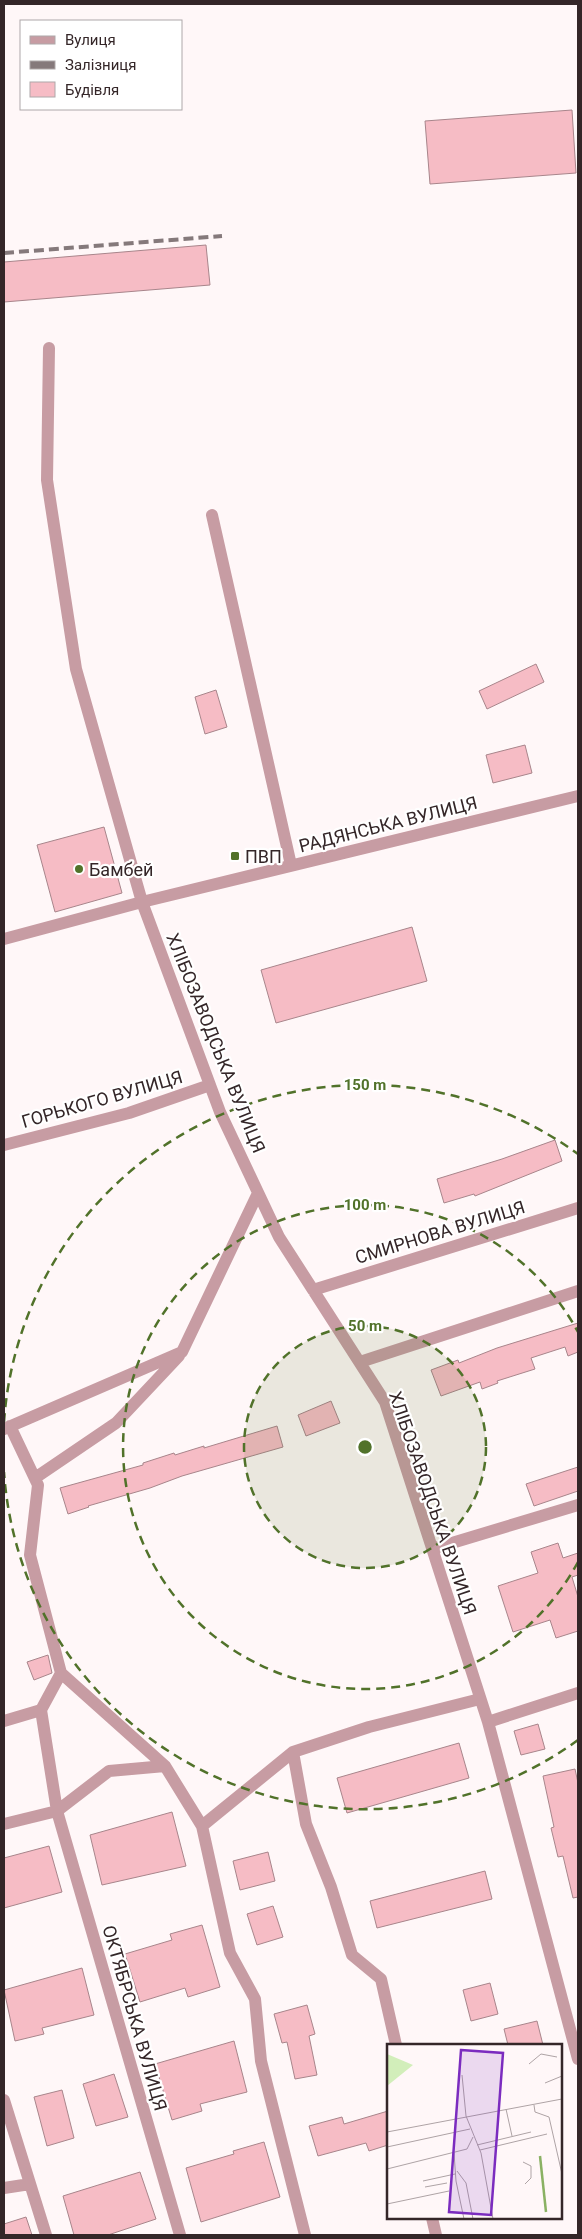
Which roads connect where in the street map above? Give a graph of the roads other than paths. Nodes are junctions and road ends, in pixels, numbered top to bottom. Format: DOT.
graph roads {
  1 [pos="49,348"];
  2 [pos="212,515"];
  3 [pos="578,796"];
  4 [pos="292,865"];
  5 [pos="142,902"];
  6 [pos="4,939"];
  7 [pos="210,1085"];
  8 [pos="4,1145"];
  9 [pos="258,1193"];
  10 [pos="578,1208"];
  11 [pos="313,1290"];
  12 [pos="578,1291"];
  13 [pos="182,1352"];
  14 [pos="360,1362"];
  15 [pos="7,1428"];
  16 [pos="35,1478"];
  17 [pos="578,1505"];
  18 [pos="432,1549"];
  19 [pos="61,1673"];
  20 [pos="578,1693"];
  21 [pos="480,1699"];
  22 [pos="41,1710"];
  23 [pos="4,1722"];
  24 [pos="488,1722"];
  25 [pos="293,1752"];
  26 [pos="165,1766"];
  27 [pos="57,1811"];
  28 [pos="4,1824"];
  29 [pos="202,1826"];
  30 [pos="396,2044"];
  31 [pos="578,2059"];
  32 [pos="4,2100"];
  33 [pos="30,2184"];
  34 [pos="4,2188"];
  35 [pos="432,2219"];
  36 [pos="46,2235"];
  37 [pos="180,2235"];
  38 [pos="305,2235"];
  39 [pos="436,2235"];
  1 -- 5 [label="street, ХЛІБОЗАВОДСЬКА ВУЛИЦЯ"];
  2 -- 4 [label="street"];
  3 -- 4 [label="street, РАДЯНСЬКА ВУЛИЦЯ"];
  4 -- 5 [label="street, РАДЯНСЬКА ВУЛИЦЯ"];
  5 -- 6 [label="street, РАДЯНСЬКА ВУЛИЦЯ"];
  5 -- 7 [label="street, ХЛІБОЗАВОДСЬКА ВУЛИЦЯ"];
  7 -- 8 [label="street, ГОРЬКОГО ВУЛИЦЯ"];
  7 -- 9 [label="street, ХЛІБОЗАВОДСЬКА ВУЛИЦЯ"];
  9 -- 11 [label="street, ХЛІБОЗАВОДСЬКА ВУЛИЦЯ"];
  9 -- 13 [label="street"];
  10 -- 11 [label="street, СМИРНОВА ВУЛИЦЯ"];
  11 -- 14 [label="street, ХЛІБОЗАВОДСЬКА ВУЛИЦЯ"];
  12 -- 14 [label="street"];
  13 -- 15 [label="street"];
  13 -- 16 [label="street"];
  14 -- 18 [label="street, ХЛІБОЗАВОДСЬКА ВУЛИЦЯ"];
  15 -- 16 [label="street"];
  16 -- 19 [label="street"];
  17 -- 18 [label="street"];
  18 -- 21 [label="street, ХЛІБОЗАВОДСЬКА ВУЛИЦЯ"];
  19 -- 22 [label="street"];
  19 -- 26 [label="street"];
  20 -- 24 [label="street"];
  21 -- 24 [label="street, ХЛІБОЗАВОДСЬКА ВУЛИЦЯ"];
  21 -- 25 [label="street"];
  22 -- 23 [label="street"];
  22 -- 27 [label="street, ОКТЯБРСЬКА ВУЛИЦЯ"];
  24 -- 31 [label="street, ХЛІБОЗАВОДСЬКА ВУЛИЦЯ"];
  25 -- 29 [label="street"];
  25 -- 30 [label="street"];
  26 -- 27 [label="street"];
  26 -- 29 [label="street"];
  27 -- 28 [label="street"];
  27 -- 37 [label="street, ОКТЯБРСЬКА ВУЛИЦЯ"];
  29 -- 38 [label="street"];
  32 -- 33 [label="street"];
  33 -- 34 [label="street"];
  33 -- 36 [label="street"];
  35 -- 39 [label="street"];
}
